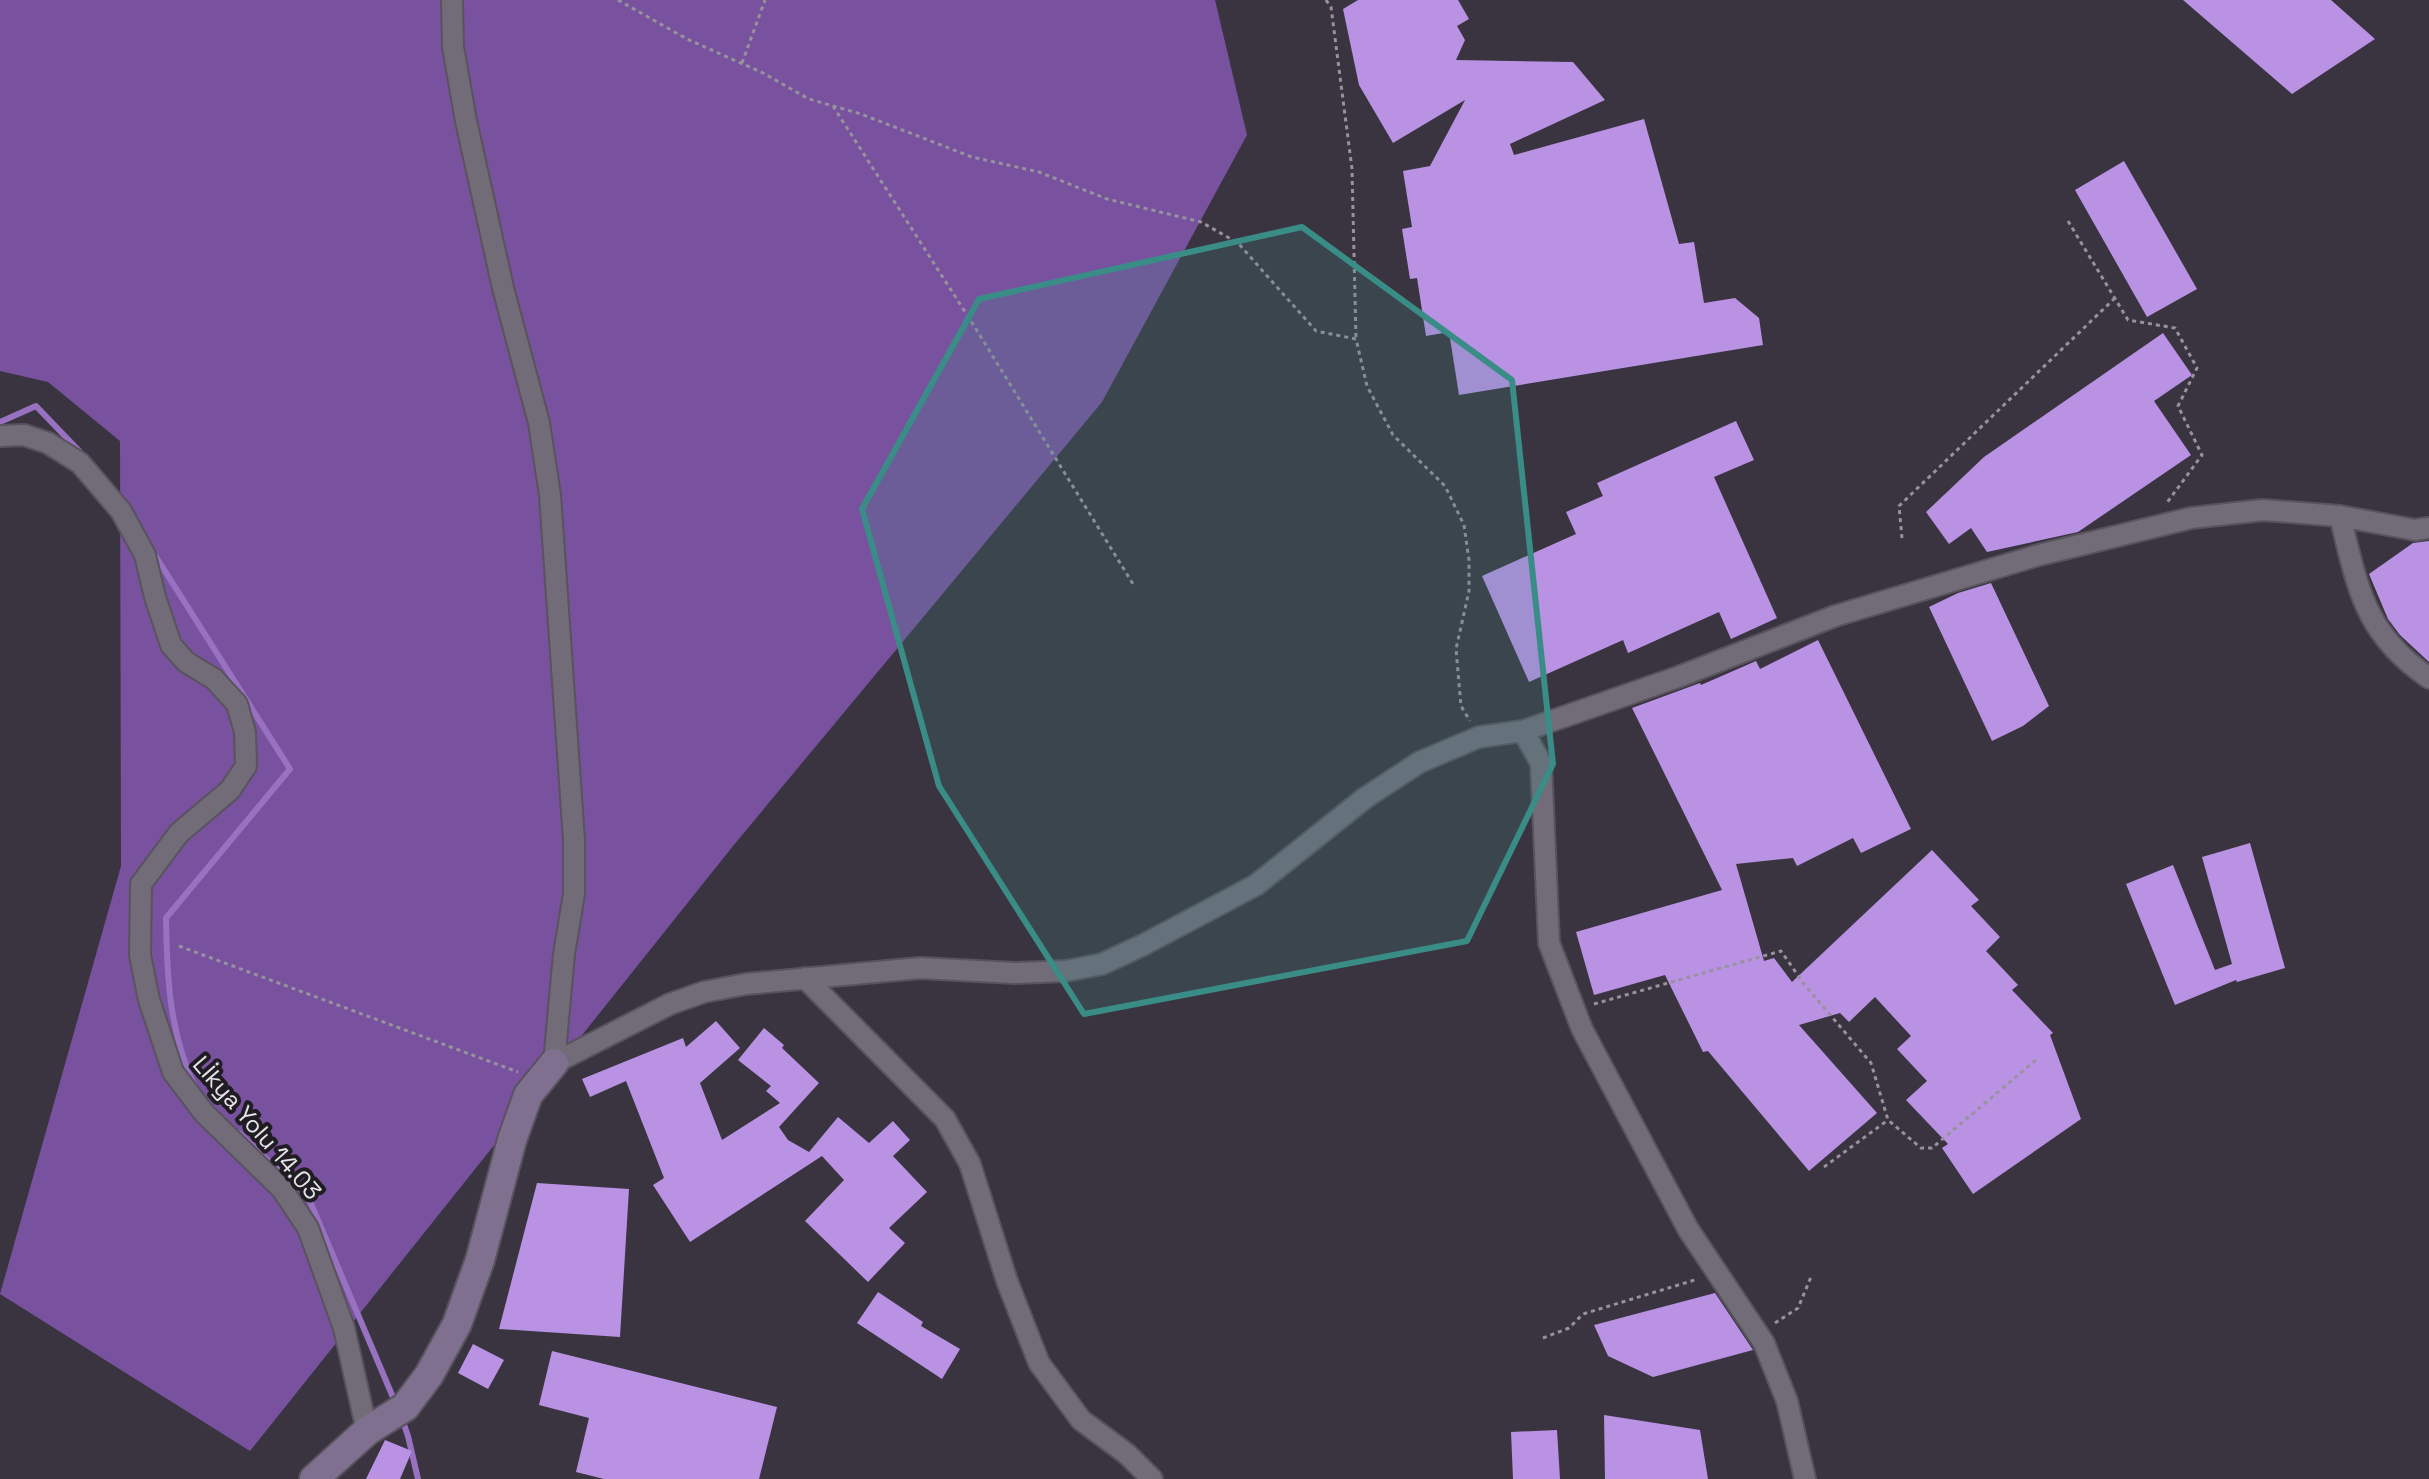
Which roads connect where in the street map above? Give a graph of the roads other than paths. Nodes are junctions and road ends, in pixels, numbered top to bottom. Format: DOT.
graph roads {
  1 [pos="452,0"];
  2 [pos="0,436"];
  3 [pos="2340,516"];
  4 [pos="2429,528"];
  5 [pos="2429,678"];
  6 [pos="1523,731"];
  7 [pos="805,978"];
  8 [pos="547,1072"];
  9 [pos="367,1431"];
  10 [pos="314,1479"];
  11 [pos="1152,1479"];
  12 [pos="1805,1479"];
  1 -- 8 [label="street"];
  2 -- 9 [label="street, Lİkya Yolu 14.03"];
  3 -- 4 [label="street"];
  3 -- 5 [label="street"];
  3 -- 6 [label="street"];
  6 -- 7 [label="street"];
  6 -- 12 [label="street"];
  7 -- 8 [label="street"];
  7 -- 11 [label="street"];
  8 -- 9 [label="street"];
  9 -- 10 [label="street"];
}
